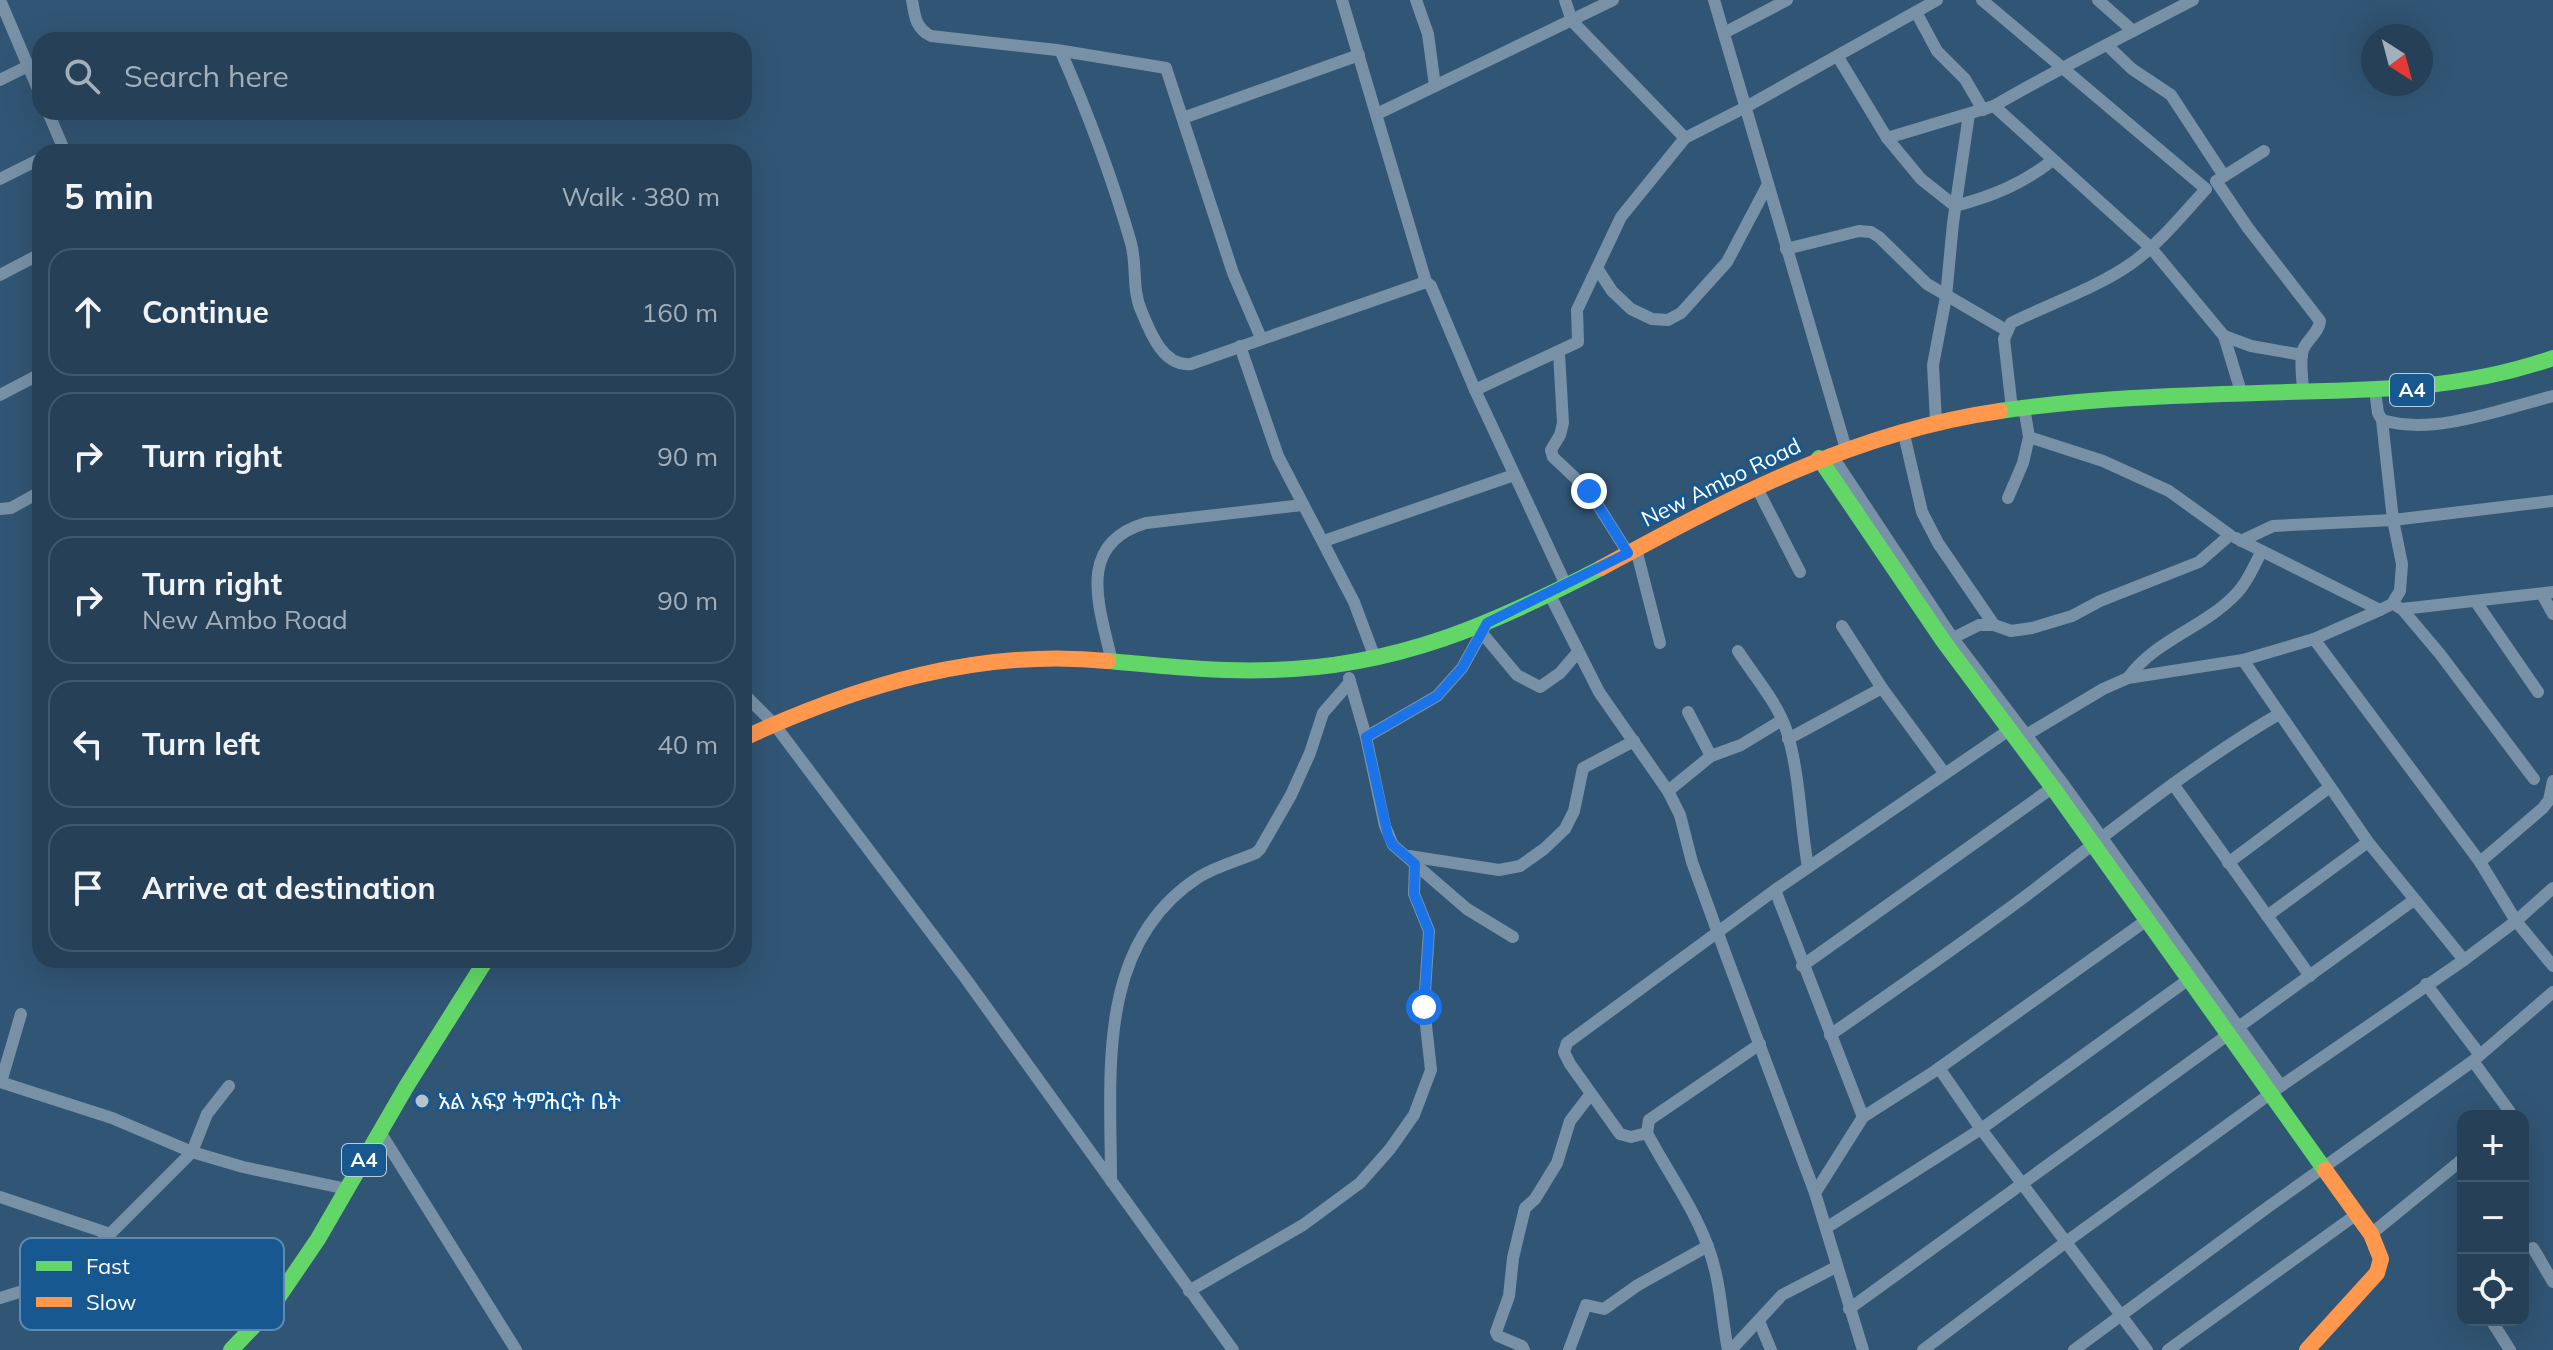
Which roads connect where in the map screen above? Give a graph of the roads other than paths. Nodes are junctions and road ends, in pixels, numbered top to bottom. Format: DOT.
graph roads {
  1 [pos="0,0"];
  2 [pos="912,0"];
  3 [pos="1342,0"];
  4 [pos="1416,0"];
  5 [pos="1565,0"];
  6 [pos="1613,0"];
  7 [pos="1714,0"];
  8 [pos="1787,0"];
  9 [pos="1937,0"];
  10 [pos="1982,0"];
  11 [pos="2098,0"];
  12 [pos="2193,0"];
  13 [pos="1916,12"];
  14 [pos="1572,21"];
  15 [pos="2133,31"];
  16 [pos="1724,33"];
  17 [pos="2108,46"];
  18 [pos="1061,52"];
  19 [pos="1359,55"];
  20 [pos="1838,57"];
  21 [pos="28,66"];
  22 [pos="2062,66"];
  23 [pos="32,75"];
  24 [pos="0,80"];
  25 [pos="1435,86"];
  26 [pos="1744,108"];
  27 [pos="1988,108"];
  28 [pos="1377,114"];
  29 [pos="1969,114"];
  30 [pos="1183,118"];
  31 [pos="51,120"];
  32 [pos="1685,138"];
  33 [pos="1887,138"];
  34 [pos="59,144"];
  35 [pos="2264,151"];
  36 [pos="2053,160"];
  37 [pos="32,163"];
  38 [pos="0,179"];
  39 [pos="2215,182"];
  40 [pos="1767,186"];
  41 [pos="1955,206"];
  42 [pos="2151,248"];
  43 [pos="1786,249"];
  44 [pos="32,258"];
  45 [pos="1597,268"];
  46 [pos="0,275"];
  47 [pos="1426,282"];
  48 [pos="1946,297"];
  49 [pos="2006,330"];
  50 [pos="2224,336"];
  51 [pos="1261,338"];
  52 [pos="1240,346"];
  53 [pos="1559,353"];
  54 [pos="2302,355"];
  55 [pos="2553,358"];
  56 [pos="32,378"];
  57 [pos="1475,390"];
  58 [pos="2375,391"];
  59 [pos="2303,392"];
  60 [pos="0,395"];
  61 [pos="2242,395"];
  62 [pos="2553,396"];
  63 [pos="2018,408"];
  64 [pos="2382,420"];
  65 [pos="1936,422"];
  66 [pos="1903,430"];
  67 [pos="2029,437"];
  68 [pos="1832,454"];
  69 [pos="1514,475"];
  70 [pos="1757,488"];
  71 [pos="32,496"];
  72 [pos="2008,498"];
  73 [pos="2553,501"];
  74 [pos="1302,505"];
  75 [pos="0,509"];
  76 [pos="2393,520"];
  77 [pos="2236,538"];
  78 [pos="1324,541"];
  79 [pos="1632,551"];
  80 [pos="2262,551"];
  81 [pos="1800,572"];
  82 [pos="1566,585"];
  83 [pos="1549,593"];
  84 [pos="2548,593"];
  85 [pos="2476,602"];
  86 [pos="2391,608"];
  87 [pos="2553,614"];
  88 [pos="1994,625"];
  89 [pos="1842,626"];
  90 [pos="1485,628"];
  91 [pos="2314,639"];
  92 [pos="1948,640"];
  93 [pos="1660,643"];
  94 [pos="1738,651"];
  95 [pos="1578,652"];
  96 [pos="1375,658"];
  97 [pos="2243,660"];
  98 [pos="1112,662"];
  99 [pos="1347,663"];
  100 [pos="2128,678"];
  101 [pos="1350,682"];
  102 [pos="1882,688"];
  103 [pos="2538,692"];
  104 [pos="752,702"];
  105 [pos="1688,712"];
  106 [pos="2279,714"];
  107 [pos="1782,720"];
  108 [pos="774,724"];
  109 [pos="2014,727"];
  110 [pos="752,734"];
  111 [pos="2026,735"];
  112 [pos="1366,737"];
  113 [pos="1788,739"];
  114 [pos="1634,741"];
  115 [pos="1711,756"];
  116 [pos="1945,774"];
  117 [pos="2534,779"];
  118 [pos="2553,781"];
  119 [pos="2057,784"];
  120 [pos="2173,784"];
  121 [pos="2330,787"];
  122 [pos="1668,791"];
  123 [pos="2097,840"];
  124 [pos="2368,842"];
  125 [pos="1410,860"];
  126 [pos="2480,862"];
  127 [pos="2228,863"];
  128 [pos="1808,867"];
  129 [pos="2553,888"];
  130 [pos="1775,890"];
  131 [pos="2414,900"];
  132 [pos="2151,916"];
  133 [pos="2267,916"];
  134 [pos="2516,921"];
  135 [pos="1718,932"];
  136 [pos="1513,937"];
  137 [pos="2464,960"];
  138 [pos="1802,966"];
  139 [pos="2553,966"];
  140 [pos="481,968"];
  141 [pos="2193,976"];
  142 [pos="2310,976"];
  143 [pos="2426,984"];
  144 [pos="2553,992"];
  145 [pos="21,1014"];
  146 [pos="2234,1032"];
  147 [pos="1830,1035"];
  148 [pos="1760,1044"];
  149 [pos="2476,1058"];
  150 [pos="1939,1068"];
  151 [pos="1,1082"];
  152 [pos="229,1086"];
  153 [pos="2276,1090"];
  154 [pos="1590,1095"];
  155 [pos="2509,1110"];
  156 [pos="1863,1117"];
  157 [pos="1981,1129"];
  158 [pos="380,1132"];
  159 [pos="1647,1133"];
  160 [pos="192,1152"];
  161 [pos="2457,1164"];
  162 [pos="2325,1167"];
  163 [pos="1111,1181"];
  164 [pos="2023,1185"];
  165 [pos="347,1189"];
  166 [pos="1815,1193"];
  167 [pos="0,1197"];
  168 [pos="2357,1214"];
  169 [pos="1826,1228"];
  170 [pos="110,1234"];
  171 [pos="2371,1234"];
  172 [pos="105,1238"];
  173 [pos="2066,1242"];
  174 [pos="1708,1246"];
  175 [pos="2533,1248"];
  176 [pos="1836,1267"];
  177 [pos="2553,1282"];
  178 [pos="284,1289"];
  179 [pos="1189,1291"];
  180 [pos="20,1292"];
  181 [pos="0,1298"];
  182 [pos="1849,1309"];
  183 [pos="2121,1317"];
  184 [pos="1759,1321"];
  185 [pos="2495,1326"];
  186 [pos="250,1330"];
  187 [pos="231,1350"];
  188 [pos="516,1350"];
  189 [pos="1233,1350"];
  190 [pos="1524,1350"];
  191 [pos="1569,1350"];
  192 [pos="1730,1350"];
  193 [pos="1771,1350"];
  194 [pos="1863,1350"];
  195 [pos="1923,1350"];
  196 [pos="2074,1350"];
  197 [pos="2147,1350"];
  198 [pos="2168,1350"];
  199 [pos="2307,1350"];
  200 [pos="2510,1350"];
  1 -- 21 [label="street"];
  2 -- 18 [label="street"];
  3 -- 19 [label="street"];
  4 -- 25 [label="street"];
  5 -- 14 [label="street"];
  6 -- 14 [label="street"];
  7 -- 16 [label="street"];
  8 -- 16 [label="street"];
  9 -- 13 [label="street"];
  10 -- 22 [label="street"];
  11 -- 15 [label="street"];
  12 -- 15 [label="street"];
  13 -- 20 [label="street"];
  13 -- 27 [label="street"];
  14 -- 25 [label="street"];
  14 -- 32 [label="street"];
  15 -- 17 [label="street"];
  16 -- 26 [label="street"];
  17 -- 22 [label="street"];
  17 -- 39 [label="street"];
  18 -- 30 [label="street"];
  18 -- 52 [label="street"];
  19 -- 28 [label="street"];
  19 -- 30 [label="street"];
  20 -- 26 [label="street"];
  20 -- 33 [label="street"];
  21 -- 23 [label="street"];
  21 -- 24 [label="street"];
  22 -- 27 [label="street"];
  22 -- 39 [label="street"];
  25 -- 28 [label="street"];
  26 -- 32 [label="street"];
  26 -- 40 [label="street"];
  27 -- 29 [label="street"];
  27 -- 36 [label="street"];
  28 -- 47 [label="street"];
  29 -- 33 [label="street"];
  29 -- 41 [label="street"];
  30 -- 51 [label="street"];
  31 -- 34 [label="street"];
  32 -- 45 [label="street"];
  33 -- 41 [label="street"];
  35 -- 39 [label="street"];
  36 -- 41 [label="street"];
  36 -- 42 [label="street"];
  37 -- 38 [label="street"];
  39 -- 42 [label="street"];
  39 -- 54 [label="street"];
  40 -- 43 [label="street"];
  40 -- 45 [label="street"];
  41 -- 48 [label="street"];
  42 -- 49 [label="street"];
  42 -- 50 [label="street"];
  43 -- 48 [label="street"];
  43 -- 68 [label="street"];
  44 -- 46 [label="street"];
  45 -- 53 [label="street"];
  47 -- 51 [label="street"];
  47 -- 57 [label="street"];
  48 -- 49 [label="street"];
  48 -- 65 [label="street"];
  49 -- 63 [label="street"];
  50 -- 54 [label="street"];
  50 -- 61 [label="street"];
  51 -- 52 [label="street"];
  52 -- 74 [label="street"];
  53 -- 57 [label="street"];
  53 -- 79 [label="street"];
  54 -- 59 [label="street"];
  55 -- 58 [label="main road, New Ambo Road / A4"];
  56 -- 60 [label="street"];
  57 -- 69 [label="street"];
  58 -- 59 [label="main road, New Ambo Road / A4"];
  58 -- 64 [label="street"];
  59 -- 61 [label="main road, New Ambo Road / A4"];
  61 -- 63 [label="main road, New Ambo Road / A4"];
  62 -- 64 [label="street"];
  63 -- 65 [label="main road, New Ambo Road / A4"];
  63 -- 67 [label="street"];
  64 -- 76 [label="street"];
  65 -- 66 [label="main road, New Ambo Road / A4"];
  66 -- 68 [label="main road, New Ambo Road / A4"];
  66 -- 88 [label="street"];
  67 -- 72 [label="street"];
  67 -- 77 [label="street"];
  68 -- 70 [label="main road, New Ambo Road / A4"];
  68 -- 92 [label="main road"];
  69 -- 78 [label="street"];
  69 -- 82 [label="street"];
  70 -- 79 [label="main road, New Ambo Road / A4"];
  70 -- 81 [label="street"];
  71 -- 75 [label="street"];
  73 -- 76 [label="street"];
  74 -- 78 [label="street"];
  74 -- 98 [label="street"];
  76 -- 77 [label="street"];
  76 -- 86 [label="street"];
  77 -- 80 [label="street"];
  77 -- 88 [label="street"];
  78 -- 96 [label="street"];
  79 -- 82 [label="main road, New Ambo Road / A4"];
  79 -- 93 [label="street"];
  80 -- 86 [label="street"];
  80 -- 100 [label="street"];
  82 -- 83 [label="main road, New Ambo Road / A4"];
  83 -- 90 [label="main road, New Ambo Road / A4"];
  83 -- 95 [label="street"];
  84 -- 85 [label="street"];
  84 -- 87 [label="street"];
  85 -- 86 [label="street"];
  85 -- 103 [label="street"];
  86 -- 91 [label="street"];
  86 -- 117 [label="street"];
  88 -- 92 [label="street"];
  89 -- 102 [label="street"];
  90 -- 95 [label="street"];
  90 -- 96 [label="main road, New Ambo Road / A4"];
  90 -- 112 [label="street"];
  91 -- 97 [label="street"];
  91 -- 126 [label="street"];
  92 -- 109 [label="main road"];
  94 -- 107 [label="street"];
  95 -- 114 [label="street"];
  96 -- 99 [label="main road, New Ambo Road / A4"];
  97 -- 100 [label="street"];
  97 -- 106 [label="street"];
  98 -- 99 [label="main road, New Ambo Road / A4"];
  98 -- 108 [label="main road, New Ambo Road / A4"];
  99 -- 101 [label="street"];
  100 -- 111 [label="street"];
  101 -- 112 [label="street"];
  101 -- 163 [label="street"];
  102 -- 113 [label="street"];
  102 -- 116 [label="street"];
  104 -- 108 [label="street"];
  105 -- 115 [label="street"];
  106 -- 120 [label="street"];
  106 -- 121 [label="street"];
  107 -- 113 [label="street"];
  107 -- 115 [label="street"];
  108 -- 110 [label="main road, New Ambo Road / A4"];
  108 -- 163 [label="street"];
  109 -- 111 [label="street"];
  109 -- 116 [label="street"];
  109 -- 119 [label="main road"];
  111 -- 119 [label="street"];
  112 -- 125 [label="street"];
  113 -- 128 [label="street"];
  114 -- 122 [label="street"];
  114 -- 125 [label="street"];
  115 -- 122 [label="street"];
  116 -- 128 [label="street"];
  118 -- 126 [label="street"];
  119 -- 123 [label="main road"];
  119 -- 138 [label="street"];
  120 -- 123 [label="street"];
  120 -- 127 [label="street"];
  121 -- 124 [label="street"];
  121 -- 127 [label="street"];
  122 -- 135 [label="street"];
  123 -- 132 [label="main road"];
  123 -- 147 [label="street"];
  124 -- 131 [label="street"];
  124 -- 133 [label="street"];
  125 -- 136 [label="street"];
  125 -- 179 [label="street"];
  126 -- 134 [label="street"];
  127 -- 133 [label="street"];
  128 -- 130 [label="street"];
  129 -- 134 [label="street"];
  130 -- 135 [label="street"];
  130 -- 138 [label="street"];
  131 -- 137 [label="street"];
  131 -- 142 [label="street"];
  132 -- 141 [label="main road"];
  132 -- 150 [label="street"];
  133 -- 142 [label="street"];
  134 -- 137 [label="street"];
  134 -- 139 [label="street"];
  135 -- 148 [label="street"];
  135 -- 154 [label="street"];
  137 -- 143 [label="street"];
  138 -- 147 [label="street"];
  140 -- 158 [label="main road, A4"];
  141 -- 146 [label="main road"];
  141 -- 157 [label="street"];
  142 -- 146 [label="street"];
  143 -- 149 [label="street"];
  143 -- 153 [label="street"];
  144 -- 149 [label="street"];
  145 -- 151 [label="street"];
  146 -- 153 [label="main road"];
  146 -- 164 [label="street"];
  147 -- 156 [label="street"];
  148 -- 159 [label="street"];
  148 -- 166 [label="street"];
  149 -- 155 [label="street"];
  149 -- 162 [label="street"];
  150 -- 156 [label="street"];
  150 -- 157 [label="street"];
  151 -- 160 [label="street"];
  152 -- 160 [label="street"];
  153 -- 162 [label="main road"];
  153 -- 173 [label="street"];
  154 -- 159 [label="street"];
  154 -- 190 [label="street"];
  156 -- 166 [label="street"];
  157 -- 164 [label="street"];
  157 -- 169 [label="street"];
  158 -- 165 [label="main road, A4"];
  158 -- 188 [label="street"];
  159 -- 174 [label="street"];
  160 -- 165 [label="street"];
  160 -- 170 [label="street"];
  161 -- 171 [label="street"];
  162 -- 168 [label="main road"];
  162 -- 183 [label="street"];
  163 -- 179 [label="street"];
  164 -- 173 [label="street"];
  164 -- 182 [label="street"];
  165 -- 178 [label="main road, A4"];
  166 -- 169 [label="street"];
  167 -- 170 [label="street"];
  168 -- 171 [label="main road"];
  168 -- 198 [label="street"];
  169 -- 176 [label="street"];
  170 -- 172 [label="street"];
  171 -- 199 [label="main road"];
  173 -- 183 [label="street"];
  173 -- 195 [label="street"];
  174 -- 191 [label="street"];
  174 -- 192 [label="street"];
  175 -- 177 [label="street"];
  176 -- 182 [label="street"];
  176 -- 184 [label="street"];
  179 -- 189 [label="street"];
  180 -- 181 [label="street"];
  182 -- 194 [label="street"];
  183 -- 196 [label="street"];
  183 -- 197 [label="street"];
  184 -- 192 [label="street"];
  184 -- 193 [label="street"];
  185 -- 200 [label="street"];
  186 -- 187 [label="main road, A4"];
}
